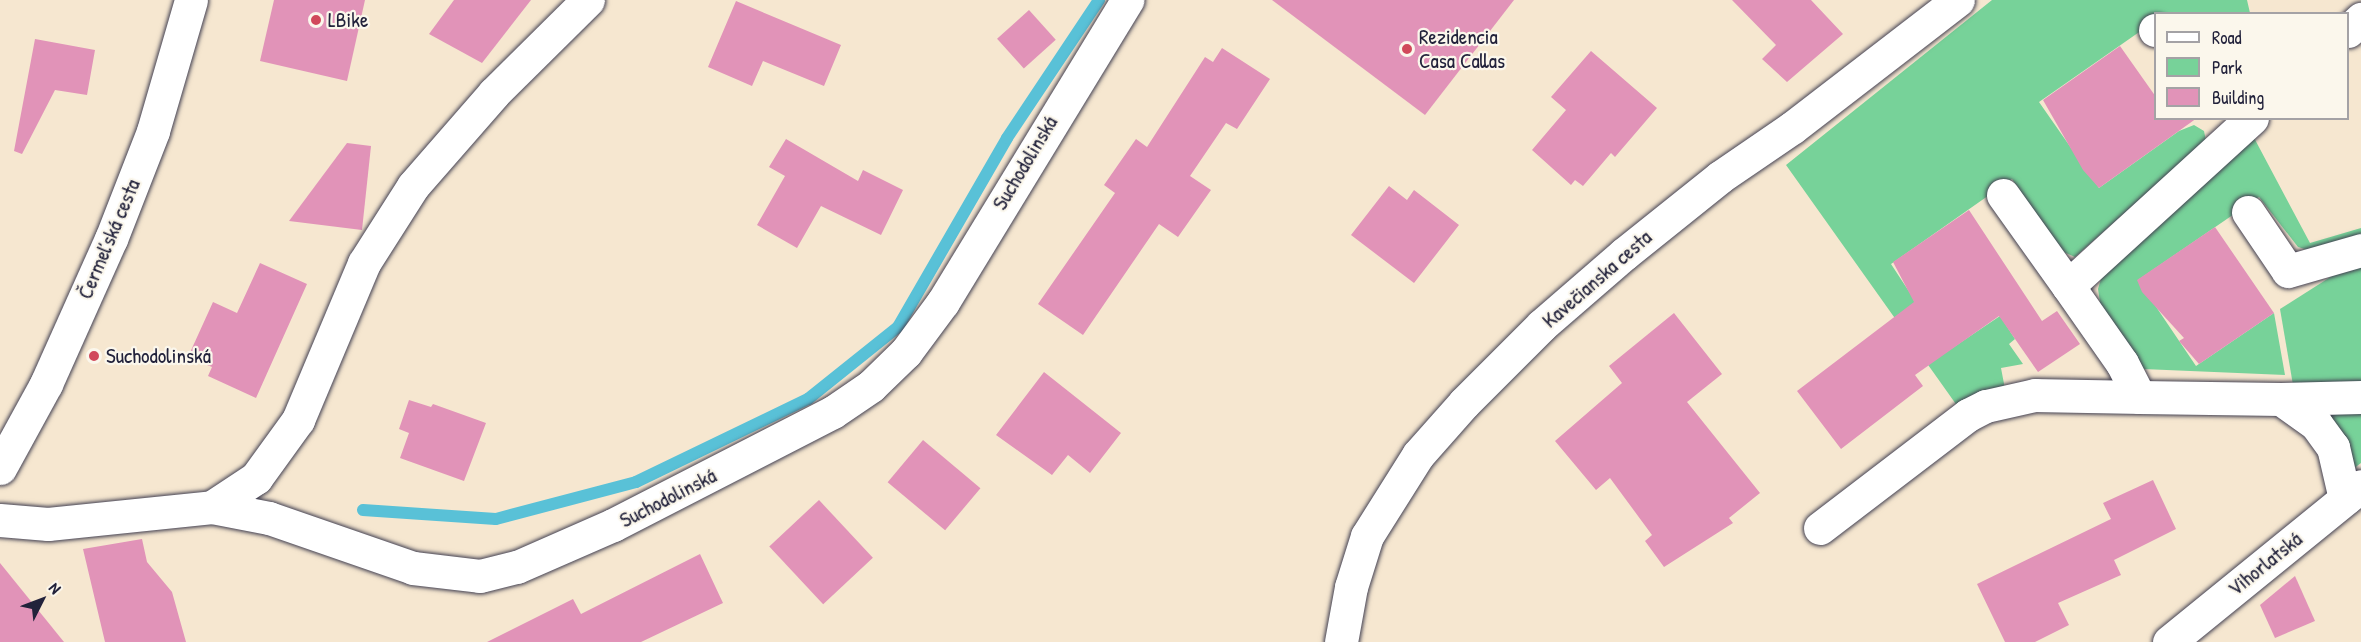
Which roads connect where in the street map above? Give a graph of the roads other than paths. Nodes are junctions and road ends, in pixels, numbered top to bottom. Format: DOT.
graph roads {
  1 [pos="191,0"];
  2 [pos="588,0"];
  3 [pos="1126,0"];
  4 [pos="1958,0"];
  5 [pos="2361,19"];
  6 [pos="2349,30"];
  7 [pos="2235,124"];
  8 [pos="2003,195"];
  9 [pos="2248,212"];
  10 [pos="2361,250"];
  11 [pos="2068,286"];
  12 [pos="2139,397"];
  13 [pos="2361,397"];
  14 [pos="2281,399"];
  15 [pos="0,468"];
  16 [pos="2353,492"];
  17 [pos="212,507"];
  18 [pos="0,520"];
  19 [pos="1820,528"];
  20 [pos="1341,642"];
  21 [pos="2169,642"];
  1 -- 15 [label="street, Čermeľská cesta"];
  2 -- 17 [label="street"];
  3 -- 17 [label="street, Suchodolinská"];
  4 -- 20 [label="street, Kavečianska cesta"];
  5 -- 6 [label="street"];
  7 -- 11 [label="street"];
  8 -- 11 [label="street"];
  9 -- 10 [label="street"];
  11 -- 12 [label="street"];
  12 -- 14 [label="street"];
  12 -- 19 [label="street"];
  13 -- 14 [label="street"];
  14 -- 16 [label="street"];
  16 -- 21 [label="street, Vihorlatská"];
  17 -- 18 [label="street, Suchodolinská"];
}
